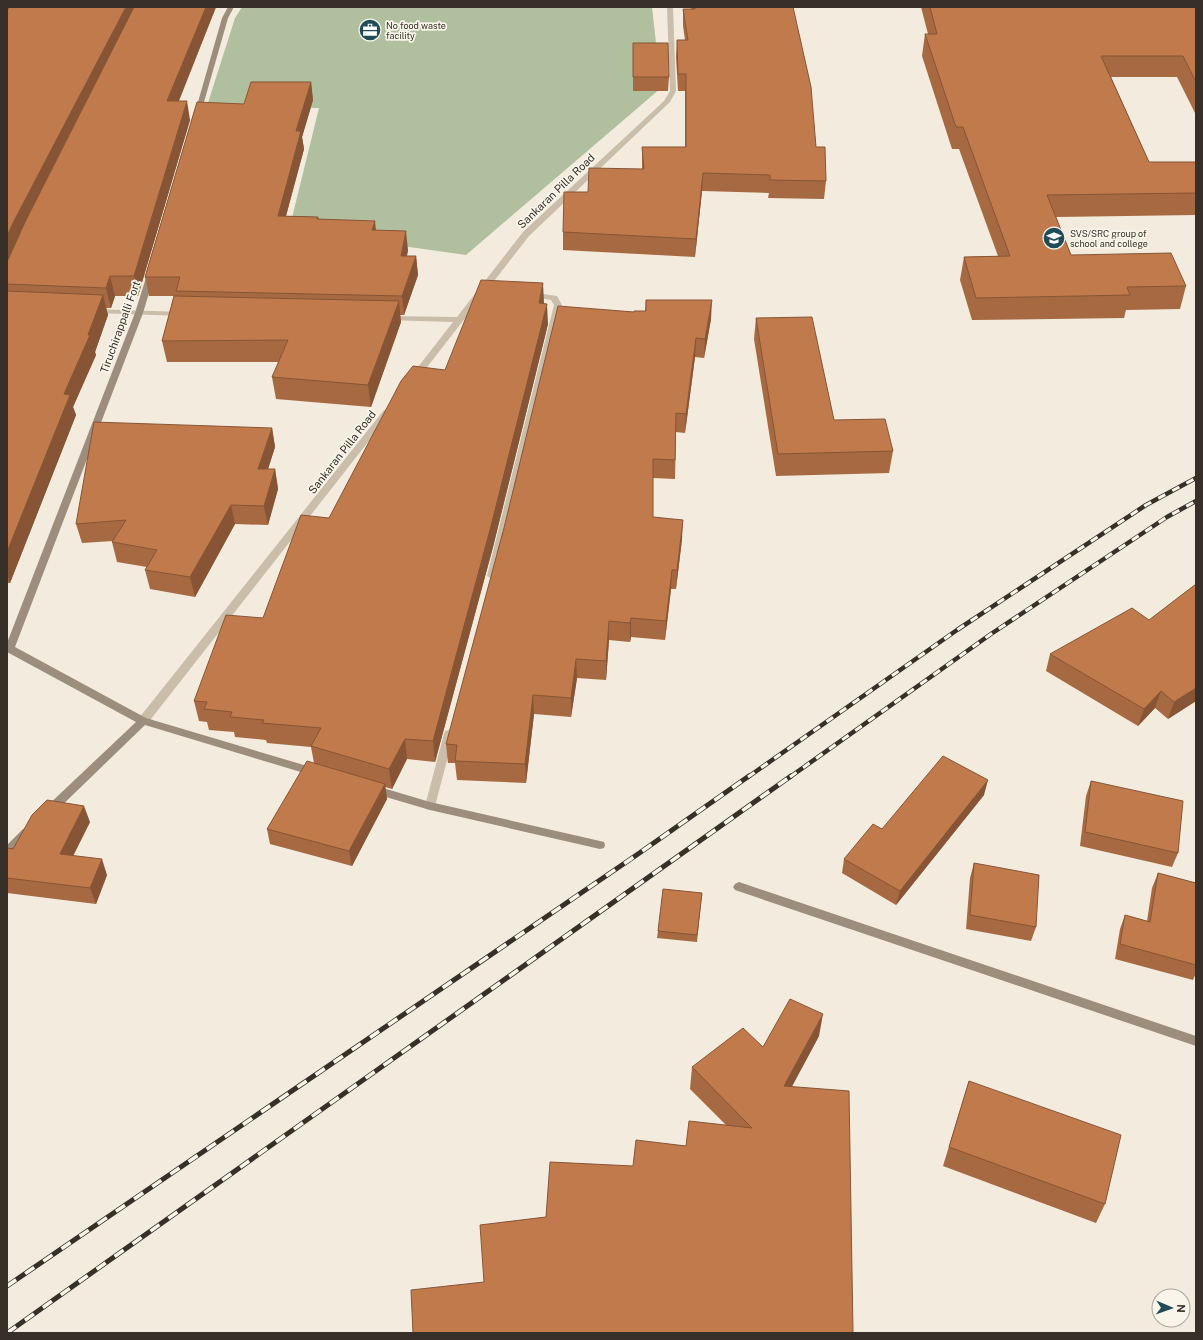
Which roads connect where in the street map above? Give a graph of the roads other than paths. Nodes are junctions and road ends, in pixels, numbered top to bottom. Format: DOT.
graph roads {
  1 [pos="231,7"];
  2 [pos="670,7"];
  3 [pos="194,124"];
  4 [pos="152,267"];
  5 [pos="522,293"];
  6 [pos="85,310"];
  7 [pos="139,313"];
  8 [pos="194,314"];
  9 [pos="382,318"];
  10 [pos="460,320"];
  11 [pos="410,383"];
  12 [pos="390,408"];
  13 [pos="489,585"];
  14 [pos="9,648"];
  15 [pos="143,721"];
  16 [pos="452,722"];
  17 [pos="324,775"];
  18 [pos="362,786"];
  19 [pos="430,806"];
  20 [pos="600,845"];
  21 [pos="7,852"];
  22 [pos="739,887"];
  23 [pos="1196,1041"];
  1 -- 3 [label="street"];
  2 -- 10 [label="street, Sankaran Pilla Road"];
  4 -- 7 [label="street, Tiruchirappalli Fort"];
  5 -- 13 [label="street"];
  6 -- 7 [label="street"];
  7 -- 8 [label="street"];
  7 -- 14 [label="street, Tiruchirappalli Fort"];
  9 -- 10 [label="street"];
  10 -- 11 [label="street, Sankaran Pilla Road"];
  12 -- 15 [label="street, Sankaran Pilla Road"];
  14 -- 15 [label="street"];
  15 -- 17 [label="street"];
  15 -- 21 [label="street"];
  16 -- 19 [label="street"];
  18 -- 19 [label="street"];
  19 -- 20 [label="street"];
  22 -- 23 [label="street"];
}
